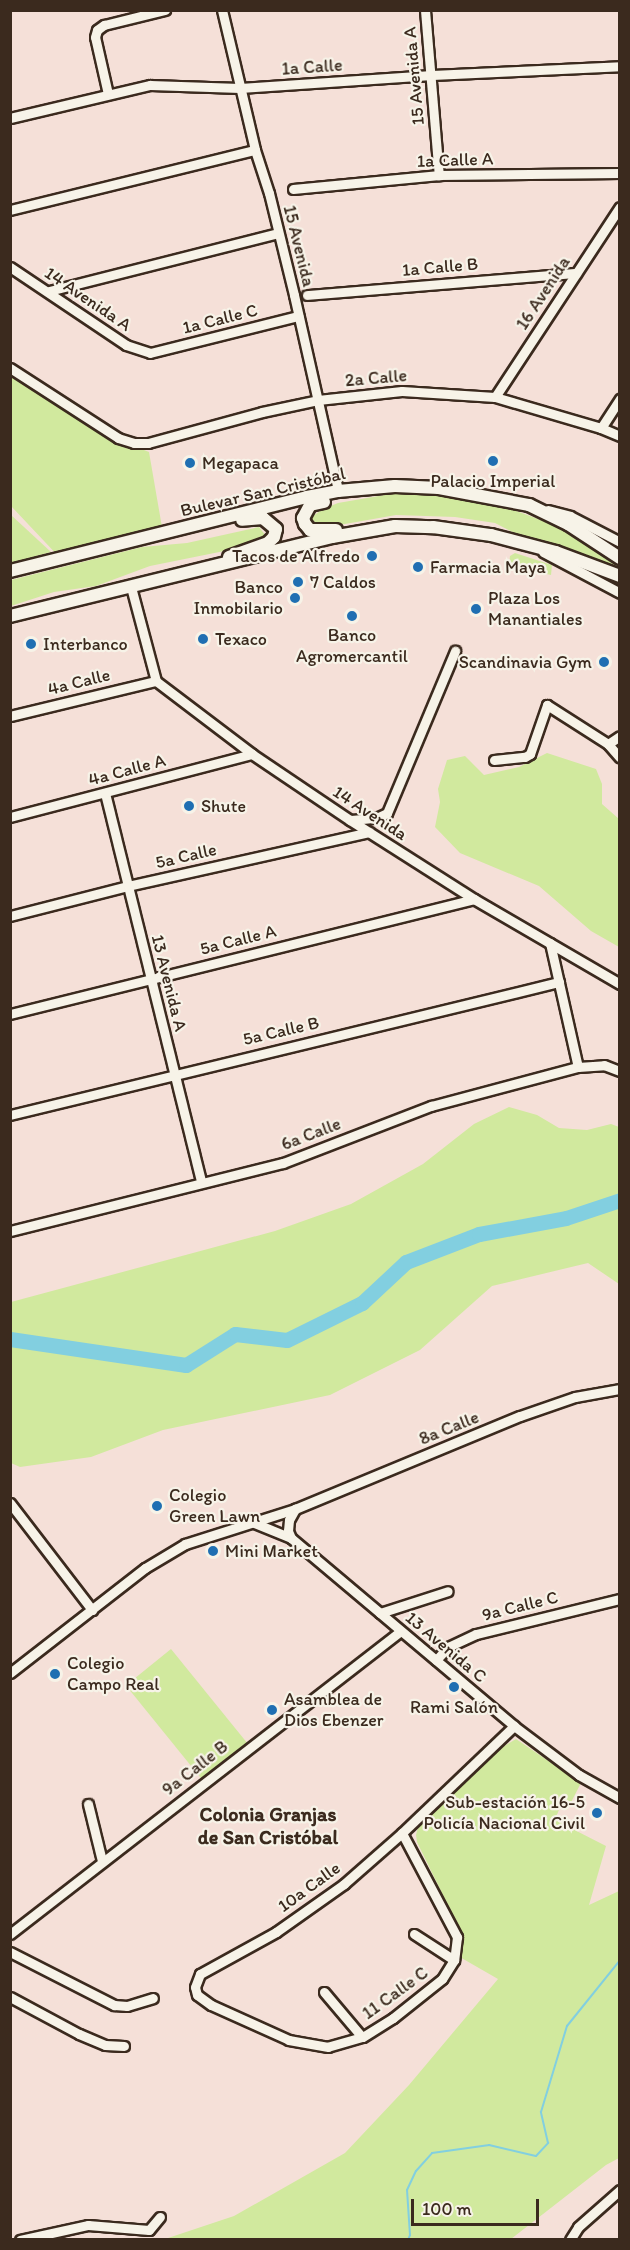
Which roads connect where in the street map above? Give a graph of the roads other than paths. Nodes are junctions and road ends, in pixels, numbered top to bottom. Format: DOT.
graph roads {
  1 [pos="165,10"];
  2 [pos="222,10"];
  3 [pos="425,10"];
  4 [pos="620,66"];
  5 [pos="432,75"];
  6 [pos="240,88"];
  7 [pos="108,94"];
  8 [pos="10,118"];
  9 [pos="255,150"];
  10 [pos="620,173"];
  11 [pos="439,175"];
  12 [pos="293,189"];
  13 [pos="620,207"];
  14 [pos="10,210"];
  15 [pos="278,233"];
  16 [pos="10,267"];
  17 [pos="576,273"];
  18 [pos="49,291"];
  19 [pos="307,295"];
  20 [pos="298,316"];
  21 [pos="150,353"];
  22 [pos="10,368"];
  23 [pos="495,397"];
  24 [pos="620,399"];
  25 [pos="318,400"];
  26 [pos="600,428"];
  27 [pos="620,436"];
  28 [pos="395,486"];
  29 [pos="338,491"];
  30 [pos="529,505"];
  31 [pos="394,526"];
  32 [pos="141,539"];
  33 [pos="620,542"];
  34 [pos="535,548"];
  35 [pos="617,556"];
  36 [pos="10,571"];
  37 [pos="614,573"];
  38 [pos="168,576"];
  39 [pos="131,587"];
  40 [pos="620,593"];
  41 [pos="10,616"];
  42 [pos="456,651"];
  43 [pos="156,681"];
  44 [pos="10,716"];
  45 [pos="620,736"];
  46 [pos="608,744"];
  47 [pos="252,754"];
  48 [pos="620,758"];
  49 [pos="494,760"];
  50 [pos="105,793"];
  51 [pos="10,817"];
  52 [pos="350,820"];
  53 [pos="369,832"];
  54 [pos="128,886"];
  55 [pos="474,899"];
  56 [pos="10,916"];
  57 [pos="550,943"];
  58 [pos="151,978"];
  59 [pos="559,982"];
  60 [pos="620,984"];
  61 [pos="10,1014"];
  62 [pos="578,1067"];
  63 [pos="620,1071"];
  64 [pos="174,1074"];
  65 [pos="10,1115"];
  66 [pos="201,1182"];
  67 [pos="10,1231"];
  68 [pos="620,1389"];
  69 [pos="10,1503"];
  70 [pos="295,1509"];
  71 [pos="252,1522"];
  72 [pos="291,1538"];
  73 [pos="448,1591"];
  74 [pos="620,1599"];
  75 [pos="92,1610"];
  76 [pos="380,1613"];
  77 [pos="400,1631"];
  78 [pos="436,1660"];
  79 [pos="10,1673"];
  80 [pos="514,1726"];
  81 [pos="620,1798"];
  82 [pos="88,1804"];
  83 [pos="402,1833"];
  84 [pos="102,1861"];
  85 [pos="10,1934"];
  86 [pos="414,1934"];
  87 [pos="11,1955"];
  88 [pos="454,1960"];
  89 [pos="195,1987"];
  90 [pos="324,1992"];
  91 [pos="10,1997"];
  92 [pos="153,1998"];
  93 [pos="362,2037"];
  94 [pos="124,2046"];
  95 [pos="617,2196"];
  96 [pos="160,2217"];
  97 [pos="20,2240"];
  98 [pos="570,2240"];
  1 -- 7 [label="street"];
  2 -- 6 [label="street, 15 Avenida"];
  3 -- 5 [label="street, 15 Avenida A"];
  4 -- 5 [label="street, 1a Calle"];
  5 -- 6 [label="street, 1a Calle"];
  5 -- 11 [label="street, 15 Avenida A"];
  6 -- 7 [label="street, 1a Calle"];
  6 -- 9 [label="street, 15 Avenida"];
  7 -- 8 [label="street, 1a Calle"];
  9 -- 14 [label="street"];
  9 -- 15 [label="street, 15 Avenida"];
  10 -- 11 [label="street, 1a Calle A"];
  11 -- 12 [label="street, 1a Calle A"];
  13 -- 17 [label="street, 16 Avenida"];
  15 -- 18 [label="street"];
  15 -- 20 [label="street, 15 Avenida"];
  16 -- 18 [label="street, 14 Avenida A"];
  17 -- 19 [label="street, 1a Calle B"];
  17 -- 23 [label="street, 16 Avenida"];
  18 -- 21 [label="street, 14 Avenida A"];
  20 -- 21 [label="street, 1a Calle C"];
  20 -- 25 [label="street, 15 Avenida"];
  22 -- 25 [label="street, 2a Calle"];
  23 -- 25 [label="street, 2a Calle"];
  23 -- 26 [label="street, 2a Calle"];
  24 -- 26 [label="street"];
  25 -- 29 [label="street, 15 Avenida"];
  26 -- 27 [label="street, 2a Calle"];
  28 -- 29 [label="main road, Bulevar San Cristóbal"];
  28 -- 30 [label="main road, Bulevar San Cristóbal"];
  28 -- 31 [label="main road"];
  29 -- 32 [label="main road, Bulevar San Cristóbal"];
  30 -- 33 [label="street"];
  30 -- 35 [label="main road, Bulevar San Cristóbal"];
  31 -- 34 [label="main road"];
  31 -- 38 [label="main road"];
  32 -- 36 [label="main road, Bulevar San Cristóbal"];
  32 -- 38 [label="main road"];
  34 -- 37 [label="main road"];
  34 -- 40 [label="street"];
  38 -- 39 [label="main road"];
  39 -- 41 [label="main road"];
  39 -- 43 [label="street"];
  42 -- 52 [label="street"];
  43 -- 44 [label="street, 4a Calle"];
  43 -- 47 [label="street, 14 Avenida"];
  45 -- 46 [label="street"];
  46 -- 48 [label="street"];
  46 -- 49 [label="street"];
  47 -- 50 [label="street, 4a Calle A"];
  47 -- 52 [label="street, 14 Avenida"];
  50 -- 51 [label="street, 4a Calle A"];
  50 -- 54 [label="street, 13 Avenida A"];
  52 -- 53 [label="street, 14 Avenida"];
  53 -- 54 [label="street, 5a Calle"];
  53 -- 55 [label="street, 14 Avenida"];
  54 -- 56 [label="street, 5a Calle"];
  54 -- 58 [label="street, 13 Avenida A"];
  55 -- 57 [label="street, 14 Avenida"];
  55 -- 58 [label="street, 5a Calle A"];
  57 -- 59 [label="street"];
  57 -- 60 [label="street"];
  58 -- 61 [label="street, 5a Calle A"];
  58 -- 64 [label="street, 13 Avenida A"];
  59 -- 62 [label="street"];
  59 -- 64 [label="street, 5a Calle B"];
  62 -- 63 [label="street, 6a Calle"];
  62 -- 66 [label="street, 6a Calle"];
  64 -- 65 [label="street, 5a Calle B"];
  64 -- 66 [label="street, 13 Avenida A"];
  66 -- 67 [label="street, 6a Calle"];
  68 -- 70 [label="street, 8a Calle"];
  69 -- 75 [label="street"];
  70 -- 71 [label="street, 8a Calle"];
  70 -- 72 [label="street"];
  71 -- 72 [label="street, 13 Avenida C"];
  71 -- 75 [label="street, 8a Calle"];
  72 -- 76 [label="street, 13 Avenida C"];
  73 -- 76 [label="street"];
  74 -- 78 [label="street, 9a Calle C"];
  75 -- 79 [label="street, 8a Calle"];
  76 -- 77 [label="street, 13 Avenida C"];
  77 -- 78 [label="street, 13 Avenida C"];
  77 -- 84 [label="street, 9a Calle B"];
  78 -- 80 [label="street, 13 Avenida C"];
  80 -- 81 [label="street, 13 Avenida C"];
  80 -- 83 [label="street, 10a Calle"];
  82 -- 84 [label="street"];
  83 -- 88 [label="street"];
  83 -- 89 [label="street, 10a Calle"];
  84 -- 85 [label="street, 9a Calle B"];
  86 -- 88 [label="street"];
  87 -- 92 [label="street"];
  88 -- 93 [label="street, 11 Calle C"];
  89 -- 93 [label="street, 11 Calle C"];
  90 -- 93 [label="street"];
  91 -- 94 [label="street"];
  95 -- 98 [label="street"];
  96 -- 97 [label="street"];
}
